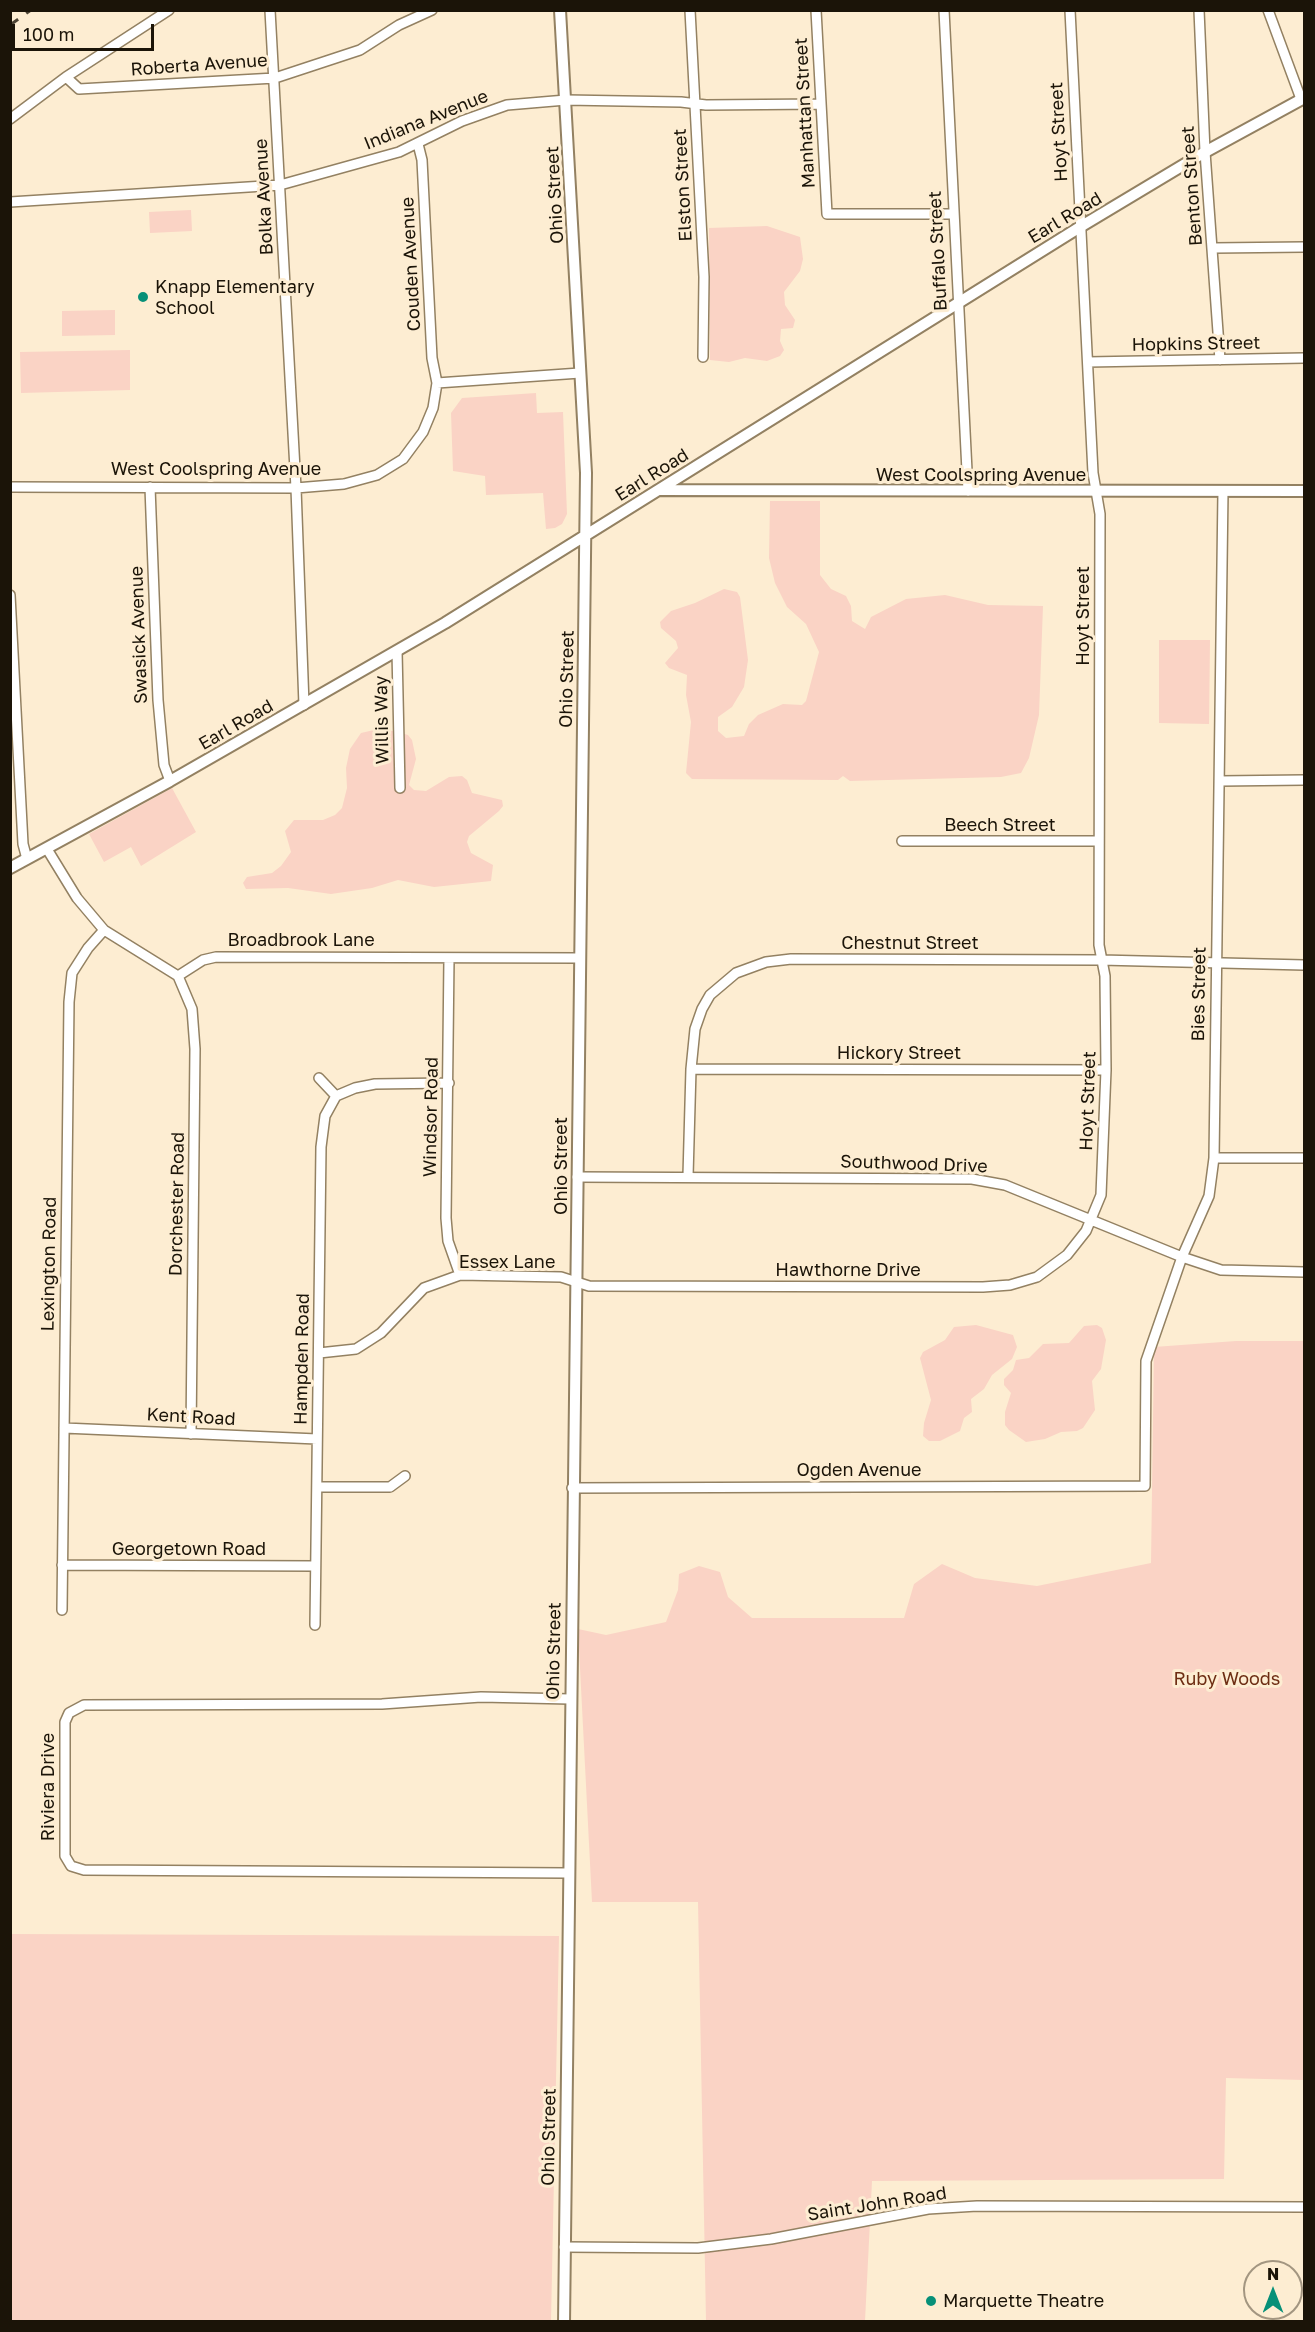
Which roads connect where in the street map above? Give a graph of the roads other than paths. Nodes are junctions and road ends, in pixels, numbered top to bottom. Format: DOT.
graph roads {
  1 [pos="170,10"];
  2 [pos="270,10"];
  3 [pos="432,10"];
  4 [pos="560,10"];
  5 [pos="690,10"];
  6 [pos="816,10"];
  7 [pos="944,10"];
  8 [pos="1070,10"];
  9 [pos="1199,10"];
  10 [pos="1268,10"];
  11 [pos="66,77"];
  12 [pos="275,78"];
  13 [pos="1303,99"];
  14 [pos="566,100"];
  15 [pos="695,103"];
  16 [pos="821,104"];
  17 [pos="10,118"];
  18 [pos="418,144"];
  19 [pos="1205,152"];
  20 [pos="280,185"];
  21 [pos="10,202"];
  22 [pos="952,214"];
  23 [pos="1080,227"];
  24 [pos="1305,247"];
  25 [pos="1214,248"];
  26 [pos="957,303"];
  27 [pos="703,357"];
  28 [pos="1305,358"];
  29 [pos="1220,360"];
  30 [pos="1088,362"];
  31 [pos="580,372"];
  32 [pos="437,383"];
  33 [pos="10,487"];
  34 [pos="150,487"];
  35 [pos="296,488"];
  36 [pos="658,490"];
  37 [pos="968,491"];
  38 [pos="1223,491"];
  39 [pos="1305,491"];
  40 [pos="1097,492"];
  41 [pos="585,536"];
  42 [pos="10,595"];
  43 [pos="397,651"];
  44 [pos="304,705"];
  45 [pos="1305,780"];
  46 [pos="170,781"];
  47 [pos="1220,781"];
  48 [pos="400,788"];
  49 [pos="902,841"];
  50 [pos="1098,841"];
  51 [pos="47,849"];
  52 [pos="27,859"];
  53 [pos="10,868"];
  54 [pos="104,930"];
  55 [pos="449,958"];
  56 [pos="580,958"];
  57 [pos="1101,960"];
  58 [pos="1216,964"];
  59 [pos="1305,965"];
  60 [pos="178,976"];
  61 [pos="691,1069"];
  62 [pos="1106,1070"];
  63 [pos="319,1078"];
  64 [pos="449,1083"];
  65 [pos="336,1096"];
  66 [pos="1214,1158"];
  67 [pos="1305,1158"];
  68 [pos="688,1176"];
  69 [pos="577,1177"];
  70 [pos="1092,1220"];
  71 [pos="1182,1257"];
  72 [pos="1305,1272"];
  73 [pos="460,1275"];
  74 [pos="577,1282"];
  75 [pos="319,1353"];
  76 [pos="64,1428"];
  77 [pos="191,1434"];
  78 [pos="317,1439"];
  79 [pos="405,1476"];
  80 [pos="1145,1486"];
  81 [pos="317,1487"];
  82 [pos="572,1488"];
  83 [pos="62,1565"];
  84 [pos="315,1566"];
  85 [pos="62,1610"];
  86 [pos="315,1625"];
  87 [pos="570,1699"];
  88 [pos="568,1873"];
  89 [pos="1305,2207"];
  90 [pos="564,2247"];
  91 [pos="564,2322"];
  1 -- 11 [label="street"];
  2 -- 12 [label="street, Bolka Avenue"];
  3 -- 12 [label="street, Roberta Avenue"];
  4 -- 14 [label="street, Ohio Street"];
  5 -- 15 [label="street, Elston Street"];
  6 -- 16 [label="street, Manhattan Street"];
  7 -- 22 [label="street, Buffalo Street"];
  8 -- 23 [label="street, Hoyt Street"];
  9 -- 19 [label="street, Benton Street"];
  10 -- 13 [label="street"];
  11 -- 12 [label="street, Roberta Avenue"];
  11 -- 17 [label="street"];
  12 -- 20 [label="street, Bolka Avenue"];
  13 -- 19 [label="street, Earl Road"];
  14 -- 15 [label="street, Indiana Avenue"];
  14 -- 18 [label="street, Indiana Avenue"];
  14 -- 31 [label="street, Ohio Street"];
  15 -- 16 [label="street, Indiana Avenue"];
  15 -- 27 [label="street, Elston Street"];
  16 -- 22 [label="street, Manhattan Street"];
  18 -- 20 [label="street, Indiana Avenue"];
  18 -- 32 [label="street, Couden Avenue"];
  19 -- 23 [label="street, Earl Road"];
  19 -- 25 [label="street, Benton Street"];
  20 -- 21 [label="street, Indiana Avenue"];
  20 -- 35 [label="street, Bolka Avenue"];
  22 -- 26 [label="street, Buffalo Street"];
  23 -- 26 [label="street, Earl Road"];
  23 -- 30 [label="street, Hoyt Street"];
  24 -- 25 [label="street"];
  25 -- 29 [label="street, Benton Street"];
  26 -- 36 [label="street, Earl Road"];
  26 -- 37 [label="street, Buffalo Street"];
  28 -- 29 [label="street, Hopkins Street"];
  29 -- 30 [label="street, Hopkins Street"];
  30 -- 40 [label="street, Hoyt Street"];
  31 -- 32 [label="street"];
  31 -- 41 [label="street, Ohio Street"];
  32 -- 35 [label="street, West Coolspring Avenue"];
  33 -- 34 [label="street, West Coolspring Avenue"];
  34 -- 35 [label="street, West Coolspring Avenue"];
  34 -- 46 [label="street, Swasick Avenue"];
  35 -- 44 [label="street, Bolka Avenue"];
  36 -- 37 [label="street, West Coolspring Avenue"];
  36 -- 41 [label="street, Earl Road"];
  37 -- 40 [label="street, West Coolspring Avenue"];
  38 -- 39 [label="street, West Coolspring Avenue"];
  38 -- 40 [label="street, West Coolspring Avenue"];
  38 -- 47 [label="street, Bies Street"];
  40 -- 50 [label="street, Hoyt Street"];
  41 -- 43 [label="street, Earl Road"];
  41 -- 56 [label="street, Ohio Street"];
  42 -- 52 [label="street"];
  43 -- 44 [label="street, Earl Road"];
  43 -- 48 [label="street, Willis Way"];
  44 -- 46 [label="street, Earl Road"];
  45 -- 47 [label="street"];
  46 -- 51 [label="street, Earl Road"];
  47 -- 58 [label="street, Bies Street"];
  49 -- 50 [label="street, Beech Street"];
  50 -- 57 [label="street, Hoyt Street"];
  51 -- 52 [label="street, Earl Road"];
  51 -- 54 [label="street"];
  52 -- 53 [label="street, Earl Road"];
  54 -- 60 [label="street"];
  54 -- 76 [label="street, Lexington Road"];
  55 -- 56 [label="street, Broadbrook Lane"];
  55 -- 60 [label="street, Broadbrook Lane"];
  55 -- 64 [label="street, Windsor Road"];
  56 -- 69 [label="street, Ohio Street"];
  57 -- 58 [label="street, Chestnut Street"];
  57 -- 61 [label="street, Chestnut Street"];
  57 -- 62 [label="street, Hoyt Street"];
  58 -- 59 [label="street, Chestnut Street"];
  58 -- 66 [label="street, Bies Street"];
  60 -- 77 [label="street, Dorchester Road"];
  61 -- 62 [label="street, Hickory Street"];
  61 -- 68 [label="street, Chestnut Street"];
  62 -- 70 [label="street, Hoyt Street"];
  63 -- 65 [label="street"];
  64 -- 65 [label="street"];
  64 -- 73 [label="street, Windsor Road"];
  65 -- 75 [label="street, Hampden Road"];
  66 -- 67 [label="street"];
  66 -- 71 [label="street, Bies Street"];
  68 -- 69 [label="street, Southwood Drive"];
  68 -- 70 [label="street, Southwood Drive"];
  69 -- 74 [label="street, Ohio Street"];
  70 -- 71 [label="street, Southwood Drive"];
  70 -- 74 [label="street, Hawthorne Drive"];
  71 -- 72 [label="street, Southwood Drive"];
  71 -- 80 [label="street, Bies Street"];
  73 -- 74 [label="street, Essex Lane"];
  73 -- 75 [label="street, Essex Lane"];
  74 -- 82 [label="street, Ohio Street"];
  75 -- 78 [label="street, Hampden Road"];
  76 -- 77 [label="street, Kent Road"];
  76 -- 83 [label="street, Lexington Road"];
  77 -- 78 [label="street, Kent Road"];
  78 -- 81 [label="street, Hampden Road"];
  79 -- 81 [label="street"];
  80 -- 82 [label="street, Ogden Avenue"];
  81 -- 84 [label="street, Hampden Road"];
  82 -- 87 [label="street, Ohio Street"];
  83 -- 84 [label="street, Georgetown Road"];
  83 -- 85 [label="street, Lexington Road"];
  84 -- 86 [label="street, Hampden Road"];
  87 -- 88 [label="street, Ohio Street"];
  87 -- 88 [label="street, Riviera Drive"];
  88 -- 90 [label="street, Ohio Street"];
  89 -- 90 [label="street, Saint John Road"];
  90 -- 91 [label="street, Ohio Street"];
}
